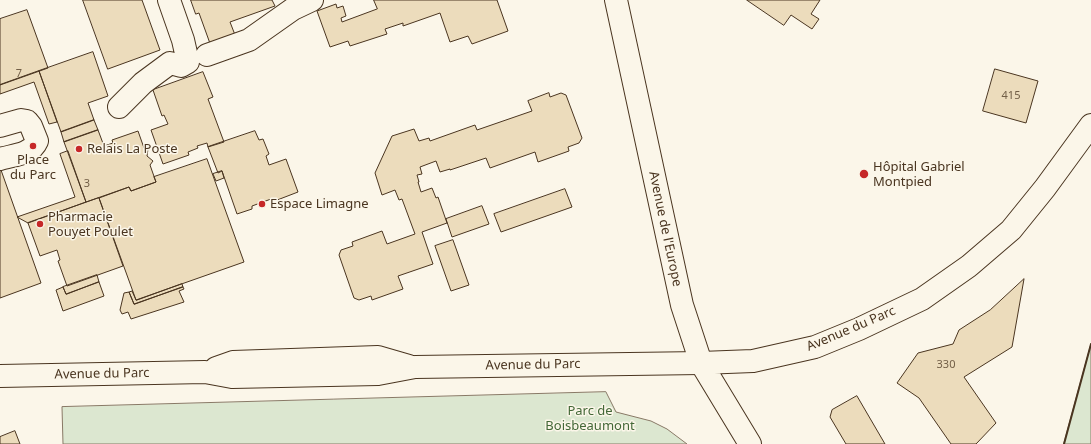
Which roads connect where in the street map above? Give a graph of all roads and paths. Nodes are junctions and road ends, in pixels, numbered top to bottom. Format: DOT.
graph roads {
  1 [pos="169,0"];
  2 [pos="312,0"];
  3 [pos="616,0"];
  4 [pos="197,46"];
  5 [pos="119,107"];
  6 [pos="1091,125"];
  7 [pos="0,126"];
  8 [pos="0,159"];
  9 [pos="701,363"];
  10 [pos="0,376"];
  11 [pos="750,444"];
  1 -- 4 [label="street"];
  2 -- 4 [label="street"];
  3 -- 9 [label="street, Avenue de l'Europe"];
  4 -- 5 [label="street"];
  6 -- 9 [label="street, Avenue du Parc"];
  7 -- 8 [label="street"];
  9 -- 10 [label="street, Avenue du Parc"];
  9 -- 11 [label="street, Avenue de l'Europe"];
}
